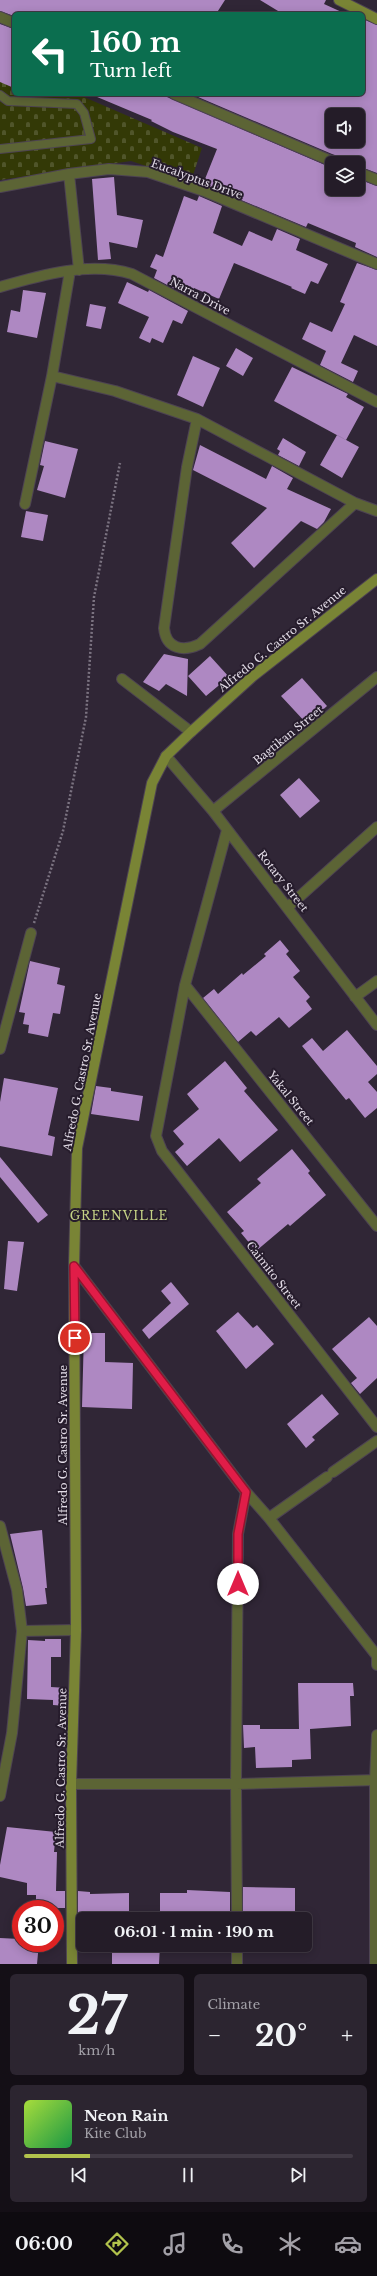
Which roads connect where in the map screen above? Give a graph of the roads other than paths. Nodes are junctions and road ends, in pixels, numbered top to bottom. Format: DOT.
graph roads {
  1 [pos="339,0"];
  2 [pos="363,12"];
  3 [pos="365,13"];
  4 [pos="0,17"];
  5 [pos="377,19"];
  6 [pos="12,22"];
  7 [pos="0,95"];
  8 [pos="179,96"];
  9 [pos="4,102"];
  10 [pos="0,149"];
  11 [pos="325,158"];
  12 [pos="69,174"];
  13 [pos="365,175"];
  14 [pos="377,180"];
  15 [pos="0,187"];
  16 [pos="377,264"];
  17 [pos="75,271"];
  18 [pos="0,287"];
  19 [pos="52,376"];
  20 [pos="377,402"];
  21 [pos="197,419"];
  22 [pos="355,503"];
  23 [pos="25,504"];
  24 [pos="377,511"];
  25 [pos="377,579"];
  26 [pos="377,677"];
  27 [pos="122,679"];
  28 [pos="191,732"];
  29 [pos="166,756"];
  30 [pos="213,811"];
  31 [pos="377,827"];
  32 [pos="227,830"];
  33 [pos="288,907"];
  34 [pos="31,933"];
  35 [pos="377,982"];
  36 [pos="185,985"];
  37 [pos="355,997"];
  38 [pos="377,1024"];
  39 [pos="0,1049"];
  40 [pos="377,1226"];
  41 [pos="74,1266"];
  42 [pos="377,1426"];
  43 [pos="377,1441"];
  44 [pos="246,1492"];
  45 [pos="269,1518"];
  46 [pos="0,1526"];
  47 [pos="76,1630"];
  48 [pos="22,1631"];
  49 [pos="377,1655"];
  50 [pos="377,1665"];
  51 [pos="377,1735"];
  52 [pos="376,1780"];
  53 [pos="71,1784"];
  54 [pos="236,1784"];
  55 [pos="0,1796"];
  56 [pos="237,1912"];
  57 [pos="237,1952"];
  58 [pos="72,1964"];
  59 [pos="237,1964"];
  60 [pos="375,1964"];
  1 -- 2 [label="street"];
  3 -- 5 [label="street"];
  4 -- 6 [label="street"];
  7 -- 9 [label="lane"];
  8 -- 11 [label="street"];
  9 -- 10 [label="lane"];
  12 -- 15 [label="street, Eucalyptus Drive"];
  12 -- 16 [label="street, Eucalyptus Drive"];
  12 -- 17 [label="street"];
  13 -- 14 [label="street"];
  17 -- 18 [label="street, Narra Drive"];
  17 -- 19 [label="street"];
  17 -- 20 [label="street, Narra Drive"];
  19 -- 21 [label="street"];
  19 -- 23 [label="street"];
  21 -- 22 [label="street"];
  21 -- 22 [label="street"];
  22 -- 24 [label="street"];
  25 -- 28 [label="street, Alfredo G. Castro Sr. Avenue"];
  26 -- 30 [label="street, Bagtikan Street"];
  27 -- 28 [label="street"];
  28 -- 29 [label="street, Alfredo G. Castro Sr. Avenue"];
  29 -- 30 [label="street, Rotary Street"];
  29 -- 41 [label="street, Alfredo G. Castro Sr. Avenue"];
  30 -- 32 [label="street, Rotary Street"];
  31 -- 33 [label="street"];
  32 -- 33 [label="street, Rotary Street"];
  32 -- 36 [label="street"];
  33 -- 37 [label="street, Rotary Street"];
  34 -- 39 [label="street"];
  35 -- 37 [label="street"];
  36 -- 40 [label="street, Yakal Street"];
  36 -- 42 [label="street, Caimito Street"];
  37 -- 38 [label="street, Rotary Street"];
  41 -- 44 [label="street"];
  41 -- 47 [label="street, Alfredo G. Castro Sr. Avenue"];
  43 -- 45 [label="street"];
  44 -- 45 [label="street"];
  44 -- 54 [label="street"];
  45 -- 49 [label="street"];
  46 -- 48 [label="street"];
  47 -- 48 [label="street"];
  47 -- 53 [label="street, Alfredo G. Castro Sr. Avenue"];
  48 -- 55 [label="street"];
  49 -- 50 [label="street"];
  51 -- 52 [label="street"];
  52 -- 54 [label="street"];
  52 -- 60 [label="street"];
  53 -- 54 [label="street"];
  53 -- 58 [label="street, Alfredo G. Castro Sr. Avenue"];
  54 -- 56 [label="street"];
  57 -- 59 [label="street"];
}
